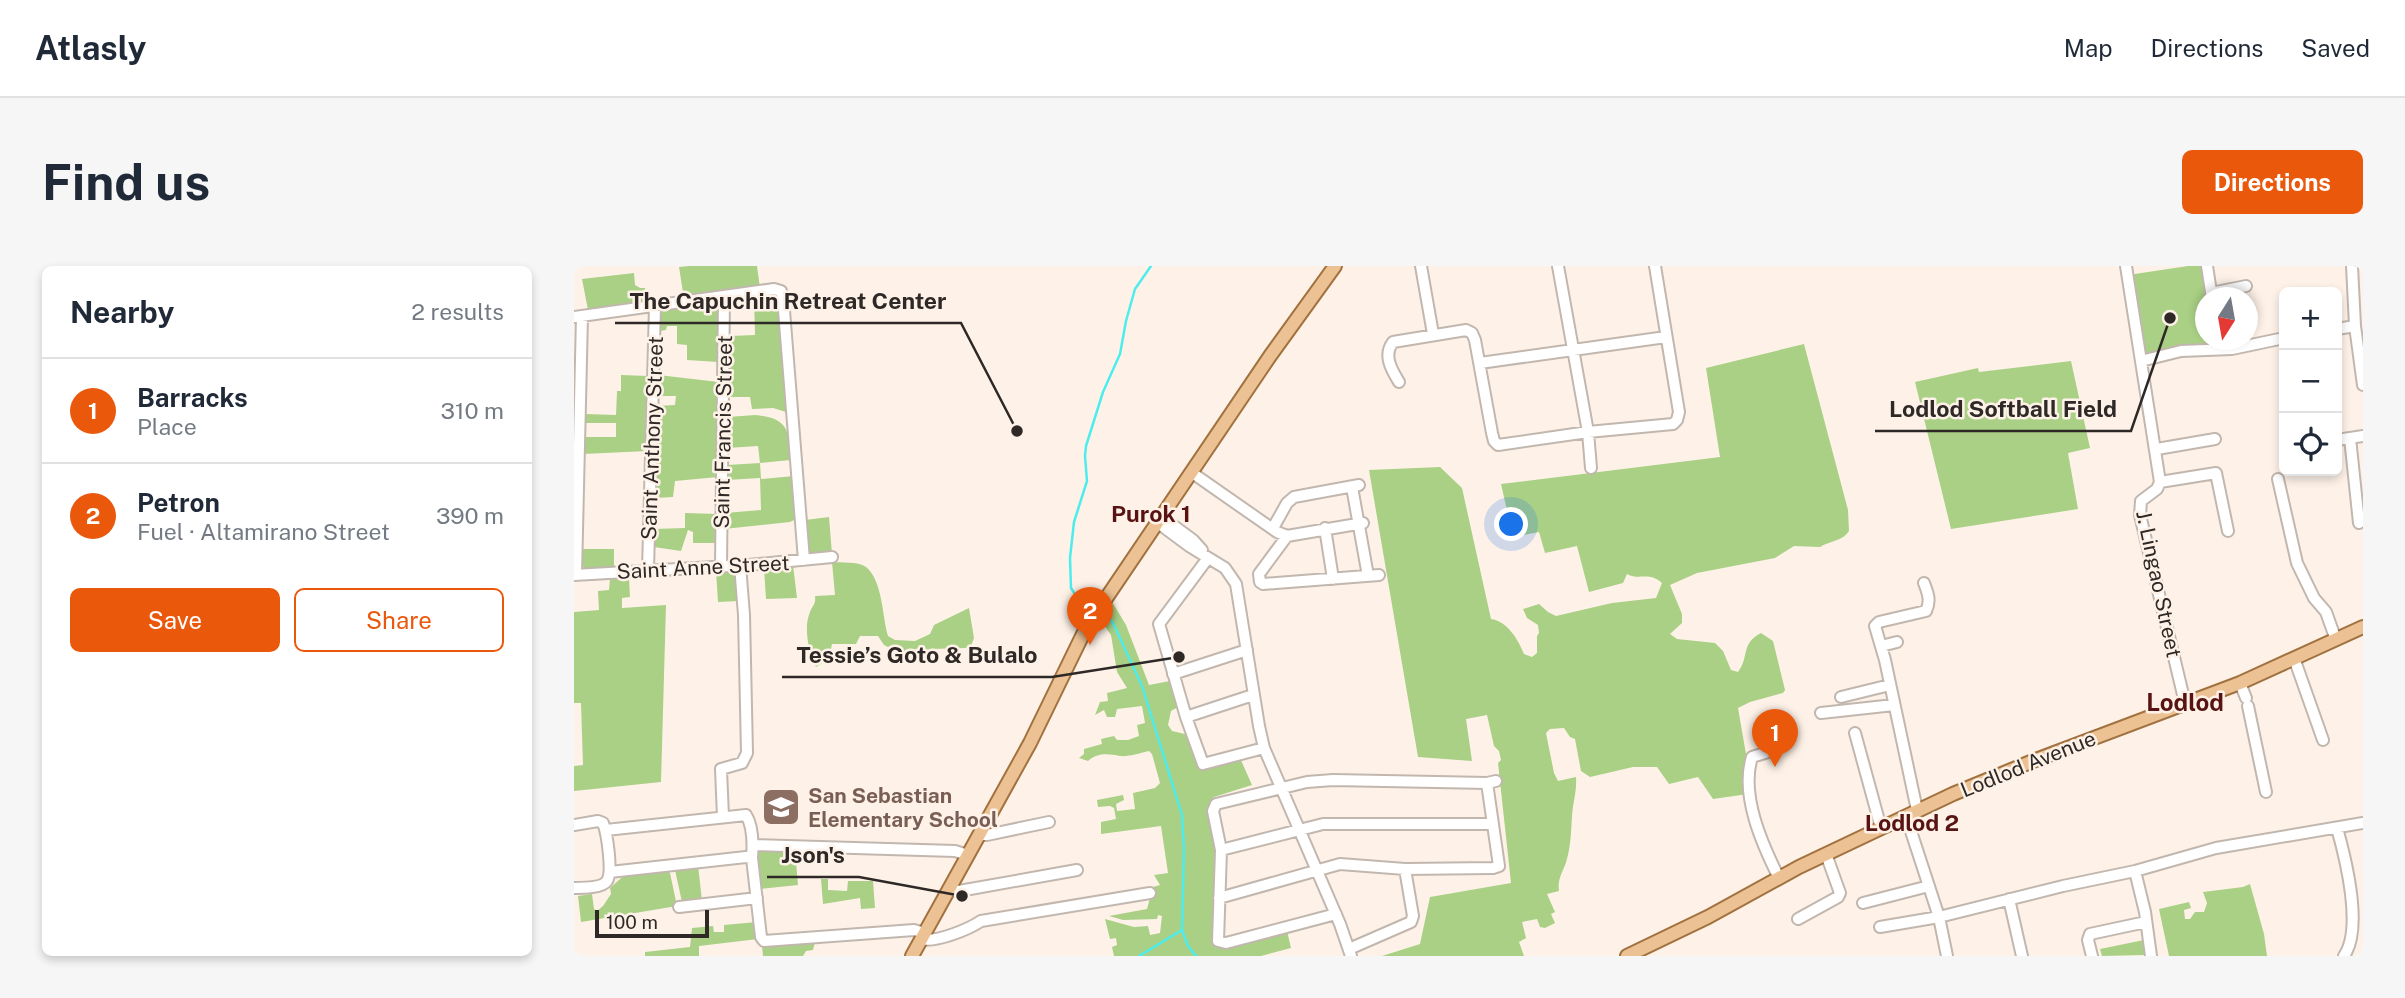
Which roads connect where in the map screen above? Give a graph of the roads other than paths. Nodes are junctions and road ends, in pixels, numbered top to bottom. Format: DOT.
graph roads {
  1 [pos="1335,266"];
  2 [pos="1420,266"];
  3 [pos="1558,266"];
  4 [pos="1655,266"];
  5 [pos="2126,266"];
  6 [pos="2207,266"];
  7 [pos="2352,266"];
  8 [pos="2246,286"];
  9 [pos="2210,287"];
  10 [pos="2242,287"];
  11 [pos="724,298"];
  12 [pos="655,306"];
  13 [pos="578,317"];
  14 [pos="2355,326"];
  15 [pos="2342,328"];
  16 [pos="1433,334"];
  17 [pos="1666,337"];
  18 [pos="2279,339"];
  19 [pos="2258,341"];
  20 [pos="2195,348"];
  21 [pos="1573,351"];
  22 [pos="2141,360"];
  23 [pos="1480,363"];
  24 [pos="1399,382"];
  25 [pos="2363,385"];
  26 [pos="1588,432"];
  27 [pos="2363,436"];
  28 [pos="2350,438"];
  29 [pos="2215,439"];
  30 [pos="2342,439"];
  31 [pos="2157,449"];
  32 [pos="1591,468"];
  33 [pos="1191,472"];
  34 [pos="2278,479"];
  35 [pos="2160,482"];
  36 [pos="1160,520"];
  37 [pos="1361,523"];
  38 [pos="2359,523"];
  39 [pos="1273,528"];
  40 [pos="1325,528"];
  41 [pos="2228,531"];
  42 [pos="1287,536"];
  43 [pos="832,557"];
  44 [pos="1208,558"];
  45 [pos="804,561"];
  46 [pos="740,565"];
  47 [pos="721,566"];
  48 [pos="648,570"];
  49 [pos="575,574"];
  50 [pos="1333,579"];
  51 [pos="1924,583"];
  52 [pos="2363,627"];
  53 [pos="2336,640"];
  54 [pos="1897,642"];
  55 [pos="1881,646"];
  56 [pos="1247,650"];
  57 [pos="2294,658"];
  58 [pos="1173,674"];
  59 [pos="2240,683"];
  60 [pos="1890,685"];
  61 [pos="1253,695"];
  62 [pos="1841,697"];
  63 [pos="2185,703"];
  64 [pos="1894,705"];
  65 [pos="1821,713"];
  66 [pos="1186,717"];
  67 [pos="1855,733"];
  68 [pos="2323,740"];
  69 [pos="1264,748"];
  70 [pos="1768,752"];
  71 [pos="1281,788"];
  72 [pos="2266,792"];
  73 [pos="1912,813"];
  74 [pos="723,817"];
  75 [pos="1049,822"];
  76 [pos="2363,823"];
  77 [pos="1492,824"];
  78 [pos="574,825"];
  79 [pos="1881,828"];
  80 [pos="2337,828"];
  81 [pos="1298,829"];
  82 [pos="606,830"];
  83 [pos="980,835"];
  84 [pos="754,845"];
  85 [pos="1221,850"];
  86 [pos="1826,854"];
  87 [pos="968,855"];
  88 [pos="752,858"];
  89 [pos="1405,869"];
  90 [pos="1077,870"];
  91 [pos="1316,870"];
  92 [pos="2135,871"];
  93 [pos="610,872"];
  94 [pos="1779,878"];
  95 [pos="1929,886"];
  96 [pos="574,888"];
  97 [pos="949,890"];
  98 [pos="1150,893"];
  99 [pos="757,898"];
  100 [pos="1219,898"];
  101 [pos="2009,899"];
  102 [pos="1863,903"];
  103 [pos="679,907"];
  104 [pos="1336,914"];
  105 [pos="1939,916"];
  106 [pos="1798,919"];
  107 [pos="2146,922"];
  108 [pos="1880,927"];
  109 [pos="923,936"];
  110 [pos="1350,953"];
  111 [pos="912,956"];
  112 [pos="1627,956"];
  113 [pos="1947,956"];
  114 [pos="2022,956"];
  115 [pos="2092,956"];
  116 [pos="2151,956"];
  117 [pos="2344,956"];
  1 -- 33 [label="main road"];
  2 -- 16 [label="street"];
  3 -- 21 [label="street"];
  4 -- 17 [label="street"];
  5 -- 22 [label="street, J. Lingao Street"];
  6 -- 9 [label="street"];
  7 -- 14 [label="street"];
  8 -- 10 [label="street"];
  11 -- 12 [label="street"];
  11 -- 45 [label="street"];
  11 -- 47 [label="street, Saint Francis Street"];
  12 -- 13 [label="street"];
  12 -- 48 [label="street, Saint Anthony Street"];
  13 -- 49 [label="street"];
  14 -- 15 [label="street"];
  14 -- 25 [label="street"];
  16 -- 23 [label="street"];
  16 -- 24 [label="street"];
  17 -- 21 [label="street"];
  17 -- 26 [label="street"];
  18 -- 19 [label="street"];
  20 -- 22 [label="street"];
  21 -- 23 [label="street"];
  21 -- 26 [label="street"];
  22 -- 31 [label="street, J. Lingao Street"];
  23 -- 26 [label="street"];
  26 -- 32 [label="street"];
  27 -- 28 [label="street"];
  28 -- 30 [label="street"];
  28 -- 38 [label="street"];
  29 -- 31 [label="street"];
  31 -- 35 [label="street, J. Lingao Street"];
  33 -- 36 [label="main road"];
  33 -- 39 [label="street"];
  34 -- 53 [label="street"];
  35 -- 41 [label="street"];
  35 -- 63 [label="street, J. Lingao Street"];
  36 -- 44 [label="street"];
  36 -- 83 [label="main road"];
  37 -- 39 [label="street"];
  37 -- 40 [label="street"];
  37 -- 50 [label="street"];
  39 -- 42 [label="street"];
  40 -- 42 [label="street"];
  40 -- 50 [label="street"];
  42 -- 50 [label="street"];
  43 -- 45 [label="street, Saint Anne Street"];
  44 -- 56 [label="street"];
  44 -- 58 [label="street"];
  45 -- 46 [label="street, Saint Anne Street"];
  46 -- 47 [label="street, Saint Anne Street"];
  46 -- 74 [label="street"];
  47 -- 48 [label="street, Saint Anne Street"];
  48 -- 49 [label="street, Saint Anne Street"];
  51 -- 55 [label="street"];
  52 -- 53 [label="main road, Lodlod Avenue"];
  53 -- 57 [label="main road, Lodlod Avenue"];
  54 -- 55 [label="street"];
  55 -- 60 [label="street"];
  56 -- 58 [label="street"];
  56 -- 61 [label="street"];
  57 -- 59 [label="main road, Lodlod Avenue"];
  57 -- 68 [label="street"];
  58 -- 66 [label="street"];
  59 -- 63 [label="main road, Lodlod Avenue"];
  59 -- 72 [label="street"];
  60 -- 62 [label="street"];
  60 -- 64 [label="street"];
  61 -- 66 [label="street"];
  61 -- 69 [label="street"];
  63 -- 73 [label="main road, Lodlod Avenue"];
  64 -- 65 [label="street"];
  64 -- 73 [label="street"];
  66 -- 69 [label="street"];
  67 -- 79 [label="street"];
  69 -- 71 [label="street"];
  70 -- 94 [label="street"];
  71 -- 77 [label="street"];
  71 -- 81 [label="street"];
  71 -- 85 [label="street"];
  73 -- 79 [label="main road, Lodlod Avenue"];
  73 -- 95 [label="street"];
  74 -- 82 [label="street"];
  74 -- 84 [label="street"];
  75 -- 83 [label="street"];
  76 -- 80 [label="street"];
  77 -- 81 [label="street"];
  77 -- 89 [label="street"];
  78 -- 82 [label="street"];
  79 -- 86 [label="main road, Lodlod Avenue"];
  80 -- 92 [label="street"];
  80 -- 117 [label="street"];
  81 -- 85 [label="street"];
  81 -- 91 [label="street"];
  82 -- 93 [label="street"];
  83 -- 87 [label="main road"];
  84 -- 87 [label="street"];
  84 -- 88 [label="street"];
  85 -- 100 [label="street"];
  86 -- 94 [label="main road, Lodlod Avenue"];
  86 -- 106 [label="street"];
  87 -- 97 [label="main road"];
  88 -- 93 [label="street"];
  88 -- 99 [label="street"];
  89 -- 91 [label="street"];
  89 -- 110 [label="street"];
  90 -- 97 [label="street"];
  91 -- 100 [label="street"];
  91 -- 104 [label="street"];
  92 -- 101 [label="street"];
  92 -- 107 [label="street"];
  93 -- 96 [label="street"];
  94 -- 112 [label="main road, Lodlod Avenue"];
  95 -- 102 [label="street"];
  95 -- 105 [label="street"];
  97 -- 109 [label="main road"];
  98 -- 109 [label="street"];
  99 -- 103 [label="street"];
  99 -- 109 [label="street"];
  100 -- 104 [label="street"];
  101 -- 105 [label="street"];
  101 -- 114 [label="street"];
  104 -- 110 [label="street"];
  105 -- 108 [label="street"];
  105 -- 113 [label="street"];
  107 -- 115 [label="street"];
  107 -- 116 [label="street"];
  109 -- 111 [label="main road"];
}
